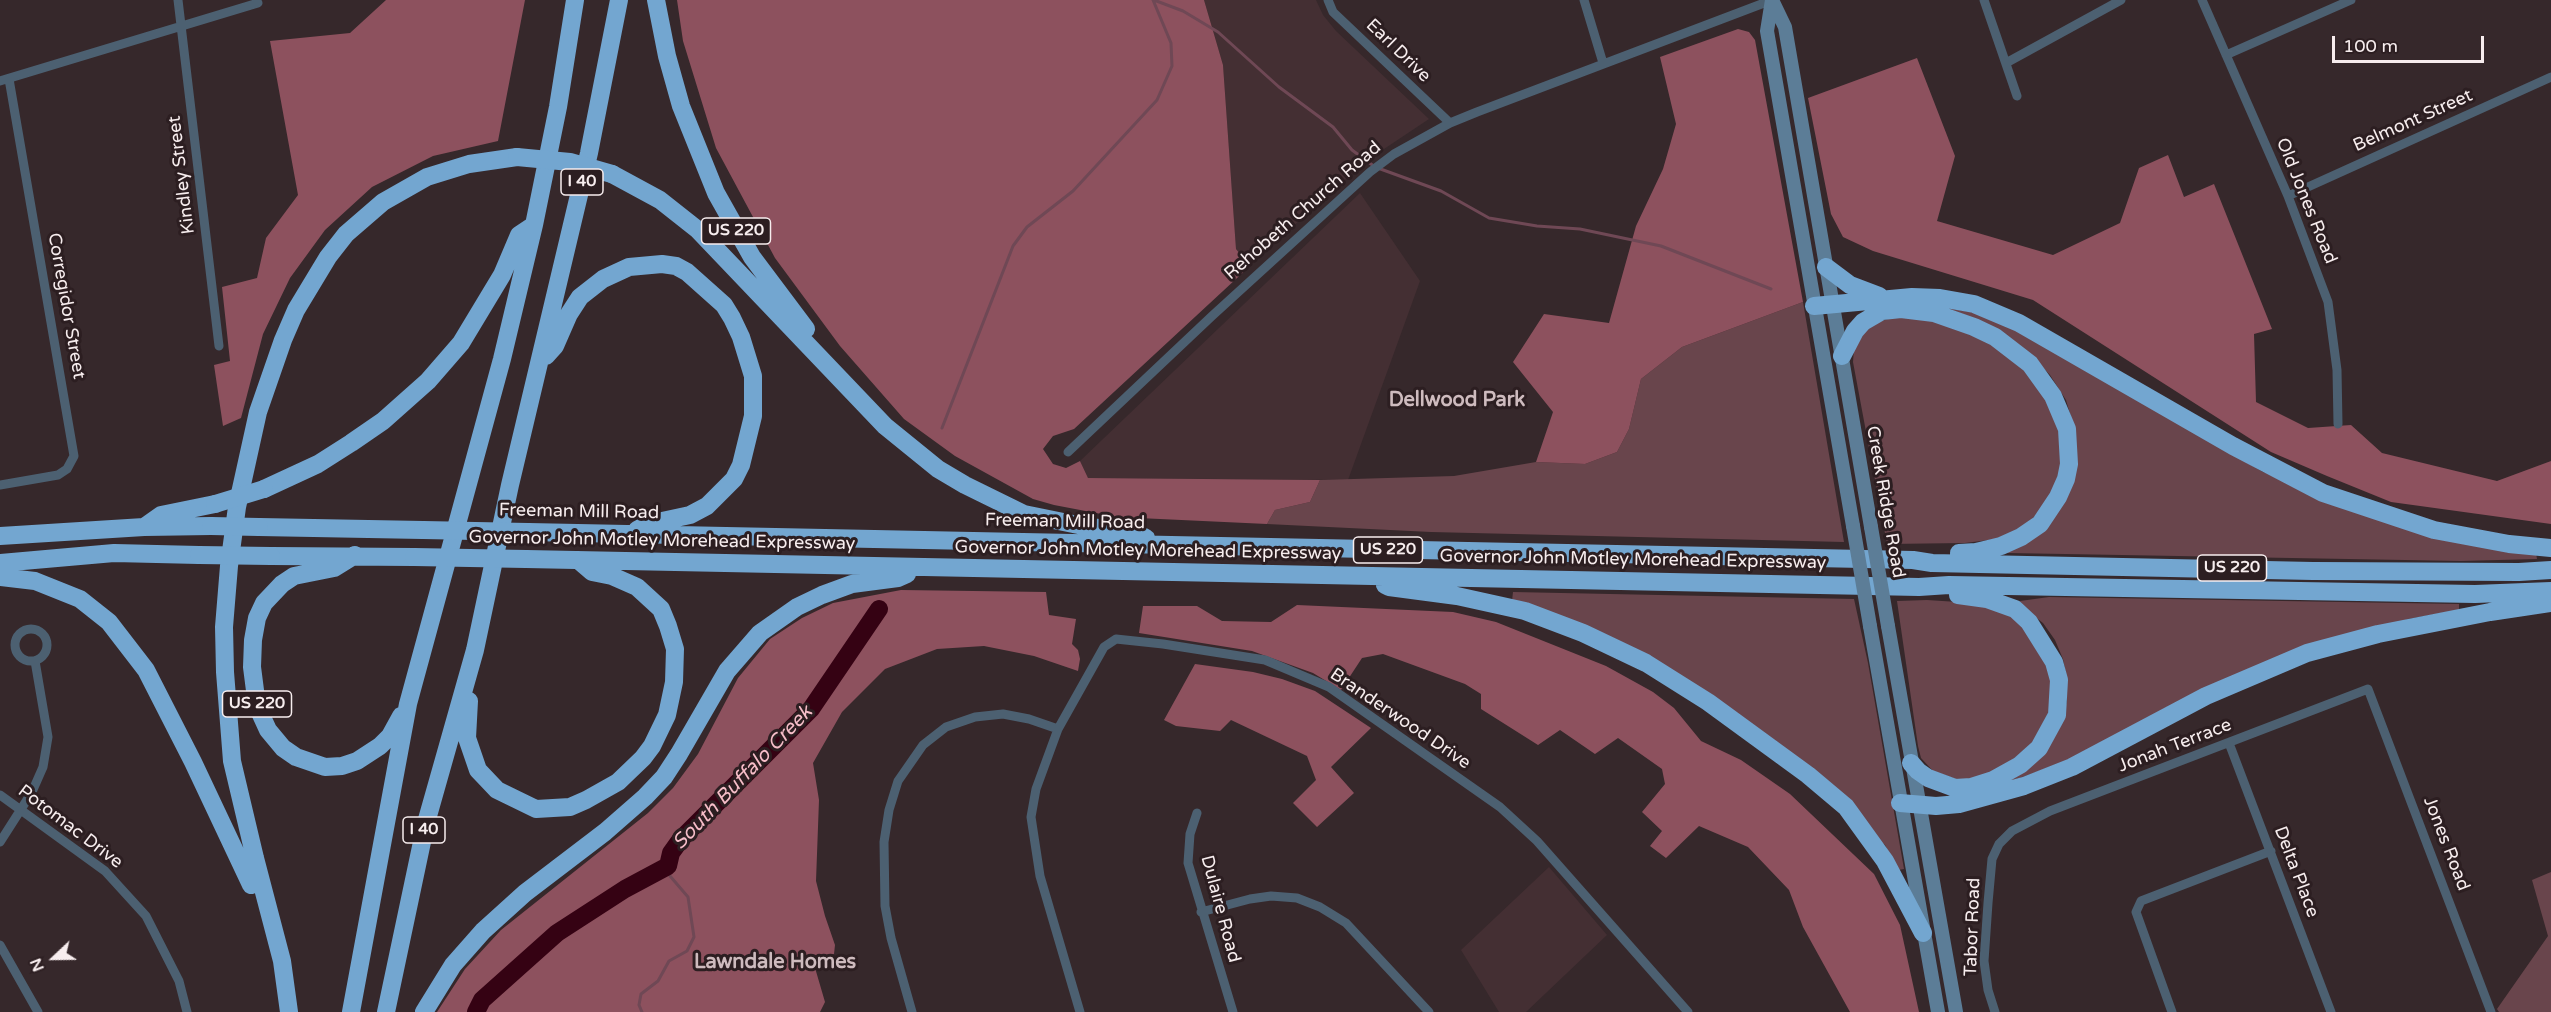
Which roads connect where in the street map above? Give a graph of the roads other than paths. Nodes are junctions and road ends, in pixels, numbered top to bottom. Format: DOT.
graph roads {
  1 [pos="178,0"];
  2 [pos="575,0"];
  3 [pos="618,0"];
  4 [pos="656,0"];
  5 [pos="1328,0"];
  6 [pos="1584,0"];
  7 [pos="1772,0"];
  8 [pos="1984,0"];
  9 [pos="2121,0"];
  10 [pos="2202,0"];
  11 [pos="2351,0"];
  12 [pos="258,3"];
  13 [pos="182,26"];
  14 [pos="2226,55"];
  15 [pos="1603,63"];
  16 [pos="2006,63"];
  17 [pos="2551,77"];
  18 [pos="5,80"];
  19 [pos="2017,96"];
  20 [pos="1450,123"];
  21 [pos="2288,196"];
  22 [pos="534,225"];
  23 [pos="1826,267"];
  24 [pos="1887,305"];
  25 [pos="1824,310"];
  26 [pos="219,346"];
  27 [pos="1842,356"];
  28 [pos="540,362"];
  29 [pos="2338,424"];
  30 [pos="885,426"];
  31 [pos="1068,452"];
  32 [pos="0,485"];
  33 [pos="144,527"];
  34 [pos="631,534"];
  35 [pos="0,536"];
  36 [pos="1157,545"];
  37 [pos="2551,548"];
  38 [pos="355,555"];
  39 [pos="578,560"];
  40 [pos="1913,560"];
  41 [pos="0,563"];
  42 [pos="920,567"];
  43 [pos="2551,570"];
  44 [pos="0,577"];
  45 [pos="1374,577"];
  46 [pos="1918,587"];
  47 [pos="2551,591"];
  48 [pos="2551,603"];
  49 [pos="475,650"];
  50 [pos="34,661"];
  51 [pos="2368,689"];
  52 [pos="408,704"];
  53 [pos="1058,729"];
  54 [pos="2229,743"];
  55 [pos="1911,763"];
  56 [pos="0,795"];
  57 [pos="1900,803"];
  58 [pos="1920,805"];
  59 [pos="21,810"];
  60 [pos="1197,813"];
  61 [pos="0,842"];
  62 [pos="1999,844"];
  63 [pos="2271,851"];
  64 [pos="1201,912"];
  65 [pos="1923,933"];
  66 [pos="0,945"];
  67 [pos="285,986"];
  68 [pos="38,1012"];
  69 [pos="187,1012"];
  70 [pos="290,1012"];
  71 [pos="351,1012"];
  72 [pos="386,1012"];
  73 [pos="424,1012"];
  74 [pos="912,1012"];
  75 [pos="1080,1012"];
  76 [pos="1233,1012"];
  77 [pos="1429,1012"];
  78 [pos="1688,1012"];
  79 [pos="1938,1012"];
  80 [pos="1956,1012"];
  81 [pos="1995,1012"];
  82 [pos="2172,1012"];
  83 [pos="2331,1012"];
  84 [pos="2491,1012"];
  1 -- 13 [label="street, Kindley Street"];
  2 -- 22 [label="highway, I 40"];
  3 -- 28 [label="highway, I 40"];
  4 -- 30 [label="highway, US 220"];
  5 -- 20 [label="street, Earl Drive"];
  6 -- 15 [label="street"];
  7 -- 15 [label="street, Rehobeth Church Road"];
  7 -- 23 [label="main road, Creek Ridge Road"];
  7 -- 25 [label="main road, Creek Ridge Road"];
  8 -- 16 [label="street"];
  9 -- 16 [label="street"];
  10 -- 14 [label="street, Old Jones Road"];
  11 -- 14 [label="street"];
  12 -- 13 [label="street"];
  13 -- 18 [label="street"];
  13 -- 26 [label="street, Kindley Street"];
  14 -- 21 [label="street, Old Jones Road"];
  15 -- 20 [label="street, Rehobeth Church Road"];
  16 -- 19 [label="street"];
  17 -- 21 [label="street, Belmont Street"];
  18 -- 32 [label="street, Corregidor Street"];
  20 -- 31 [label="street, Rehobeth Church Road"];
  21 -- 29 [label="street, Old Jones Road"];
  22 -- 33 [label="highway, bridge"];
  22 -- 52 [label="highway, I 40"];
  23 -- 24 [label="highway"];
  23 -- 25 [label="main road, Creek Ridge Road"];
  24 -- 25 [label="highway"];
  24 -- 27 [label="highway"];
  24 -- 37 [label="highway"];
  24 -- 40 [label="highway"];
  25 -- 27 [label="main road, Creek Ridge Road"];
  25 -- 57 [label="main road, Creek Ridge Road, bridge"];
  27 -- 55 [label="main road, Creek Ridge Road, bridge"];
  28 -- 34 [label="highway"];
  28 -- 49 [label="highway, I 40"];
  30 -- 36 [label="highway, US 220"];
  30 -- 67 [label="highway, bridge"];
  33 -- 34 [label="highway, Freeman Mill Road, bridge"];
  33 -- 35 [label="highway, Freeman Mill Road"];
  34 -- 36 [label="highway, Freeman Mill Road"];
  36 -- 40 [label="highway, Governor John Motley Morehead Expressway / US 220"];
  38 -- 39 [label="highway, Governor John Motley Morehead Expressway / US 220, bridge"];
  38 -- 41 [label="highway, bridge"];
  38 -- 52 [label="highway, US 220"];
  39 -- 42 [label="highway, Governor John Motley Morehead Expressway / US 220"];
  39 -- 49 [label="highway"];
  40 -- 43 [label="highway, Governor John Motley Morehead Expressway / US 220"];
  42 -- 45 [label="highway, Governor John Motley Morehead Expressway / US 220"];
  42 -- 73 [label="highway"];
  44 -- 67 [label="highway"];
  45 -- 46 [label="highway, Governor John Motley Morehead Expressway / US 220"];
  45 -- 65 [label="highway"];
  46 -- 47 [label="highway, Governor John Motley Morehead Expressway / US 220"];
  46 -- 55 [label="highway"];
  48 -- 58 [label="highway"];
  49 -- 72 [label="highway, I 40"];
  50 -- 59 [label="street"];
  51 -- 54 [label="street, Jonah Terrace"];
  51 -- 84 [label="street, Jones Road"];
  52 -- 71 [label="highway, I 40"];
  53 -- 74 [label="street"];
  53 -- 75 [label="street, Branderwood Drive"];
  53 -- 78 [label="street, Branderwood Drive"];
  54 -- 62 [label="street, Jonah Terrace"];
  54 -- 63 [label="street, Delta Place"];
  55 -- 58 [label="main road, Creek Ridge Road"];
  56 -- 59 [label="street, Potomac Drive"];
  57 -- 58 [label="highway"];
  57 -- 65 [label="main road, Creek Ridge Road"];
  58 -- 80 [label="main road, Creek Ridge Road"];
  59 -- 61 [label="street"];
  59 -- 69 [label="street, Potomac Drive"];
  60 -- 64 [label="street, Dulaire Road"];
  62 -- 81 [label="street, Tabor Road"];
  63 -- 82 [label="street"];
  63 -- 83 [label="street, Delta Place"];
  64 -- 76 [label="street, Dulaire Road"];
  64 -- 77 [label="street"];
  65 -- 79 [label="main road, Creek Ridge Road"];
  66 -- 68 [label="street"];
  67 -- 70 [label="highway"];
}
